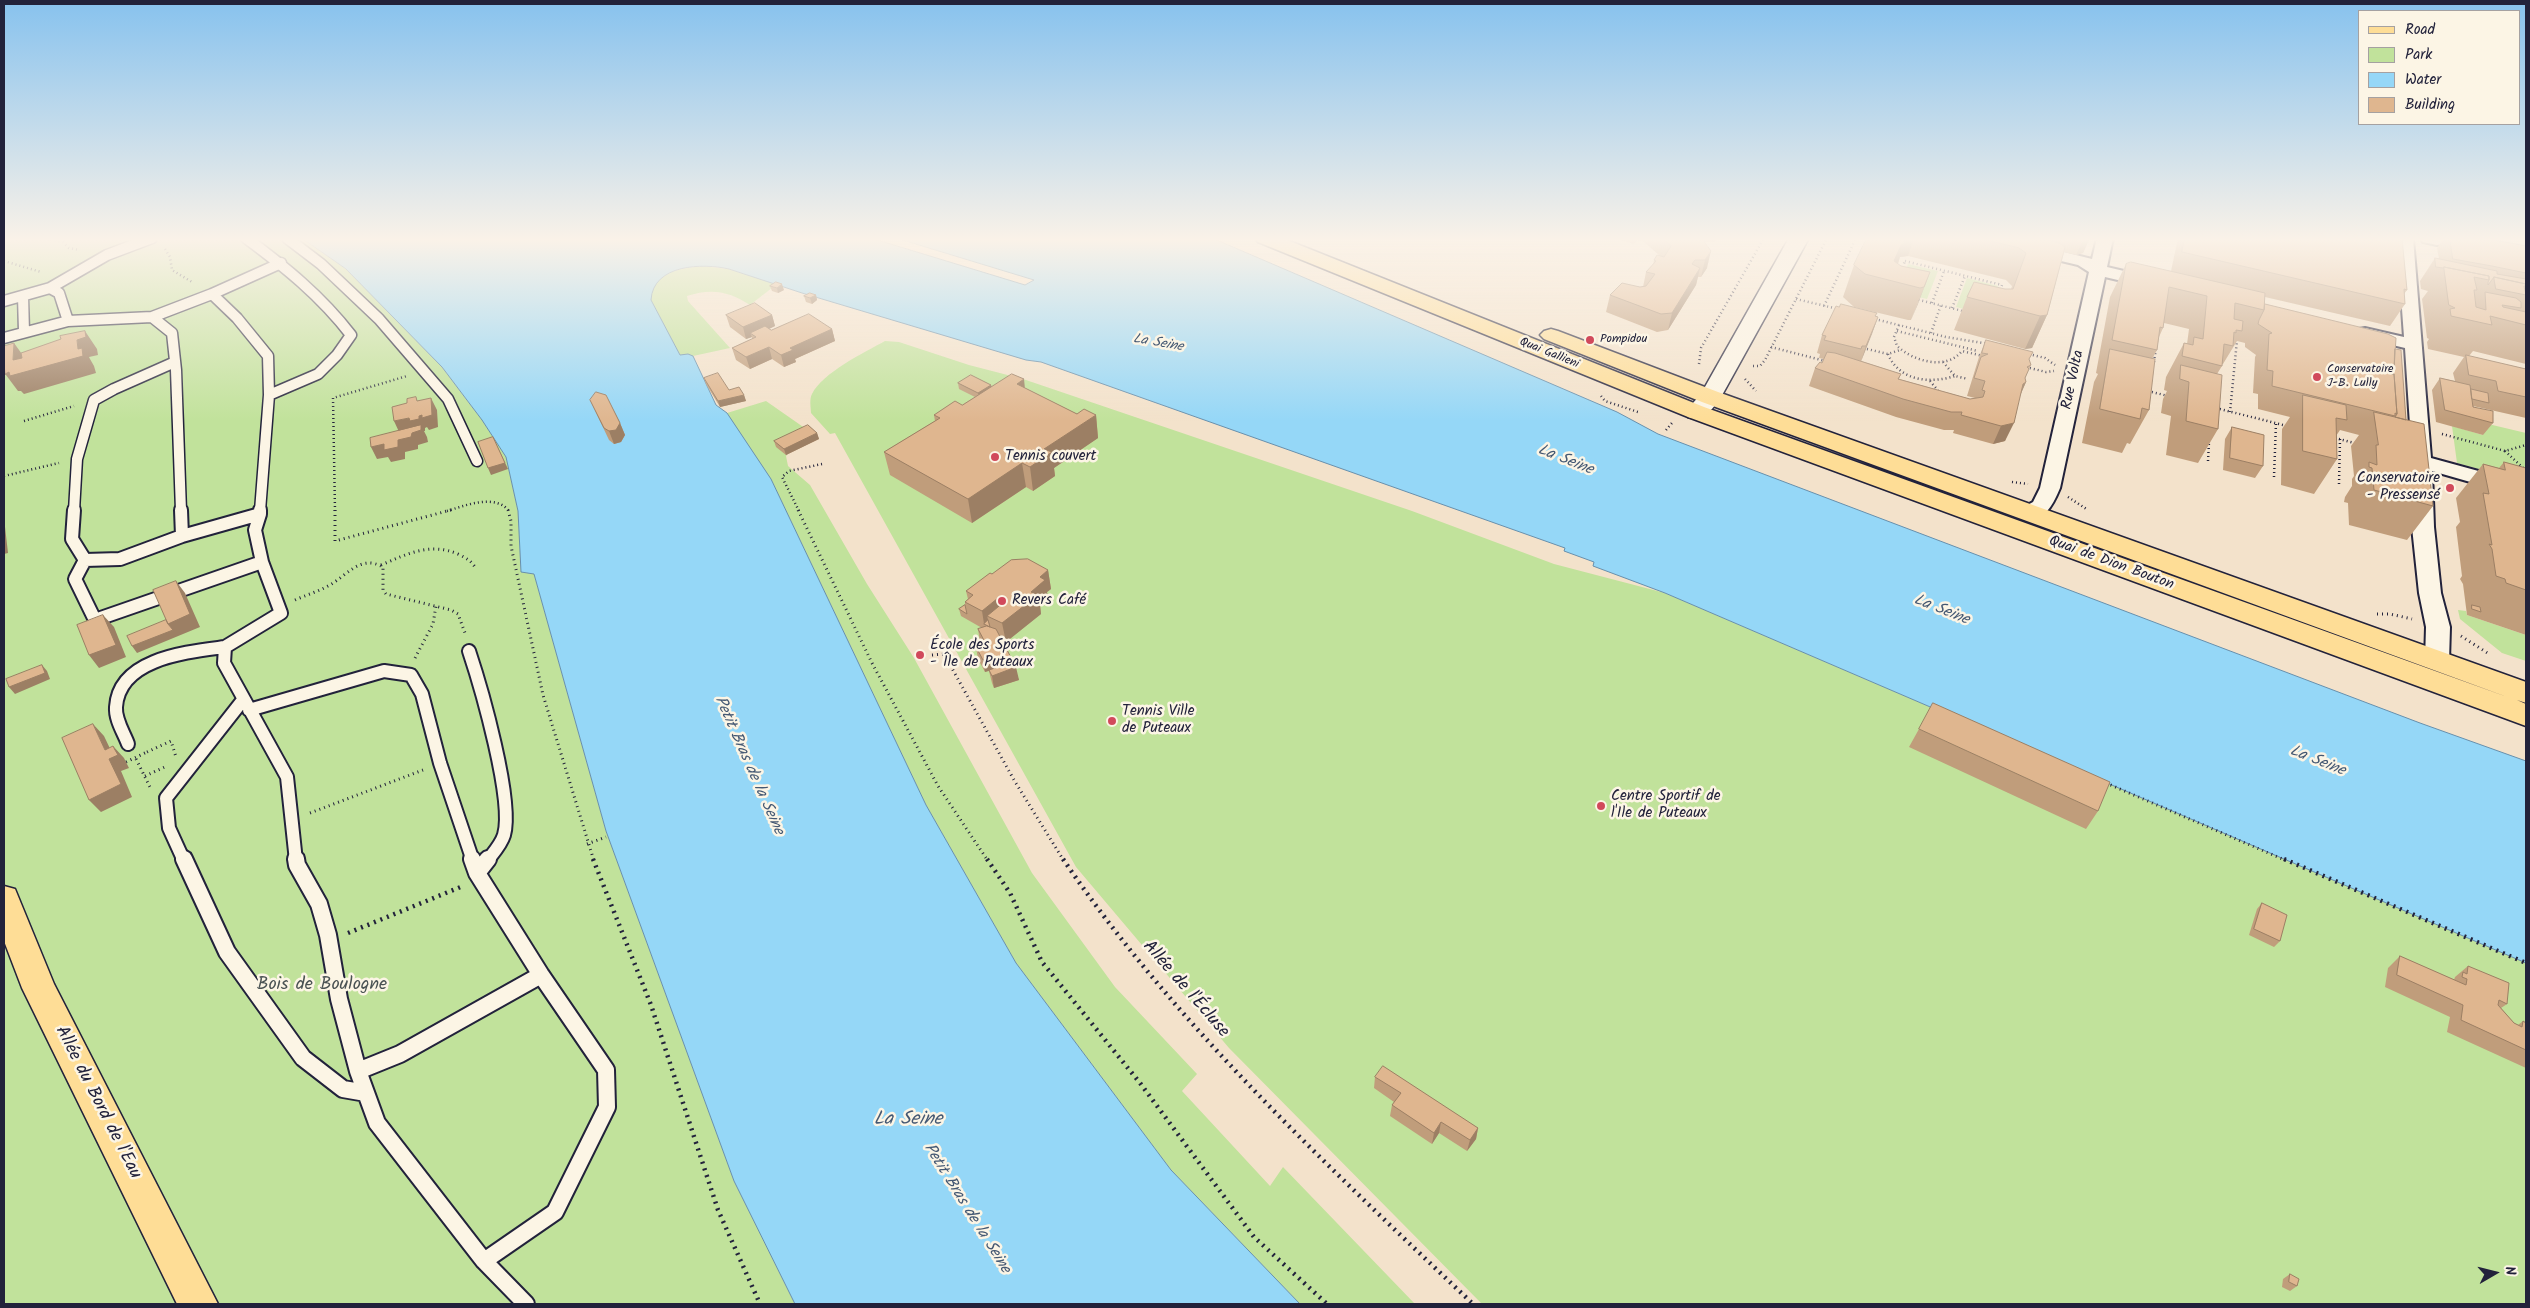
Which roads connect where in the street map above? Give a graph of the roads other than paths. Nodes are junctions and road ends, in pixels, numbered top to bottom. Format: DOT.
graph roads {
  1 [pos="23,299"];
  2 [pos="61,299"];
  3 [pos="199,299"];
  4 [pos="217,299"];
  5 [pos="321,299"];
  6 [pos="358,299"];
  7 [pos="1424,299"];
  8 [pos="1455,299"];
  9 [pos="1764,299"];
  10 [pos="2092,299"];
  11 [pos="2409,299"];
  12 [pos="152,317"];
  13 [pos="68,321"];
  14 [pos="2350,330"];
  15 [pos="24,332"];
  16 [pos="4,338"];
  17 [pos="2412,344"];
  18 [pos="175,362"];
  19 [pos="269,394"];
  20 [pos="1703,405"];
  21 [pos="476,462"];
  22 [pos="2422,462"];
  23 [pos="2526,491"];
  24 [pos="2030,513"];
  25 [pos="260,514"];
  26 [pos="182,536"];
  27 [pos="85,560"];
  28 [pos="262,562"];
  29 [pos="225,647"];
  30 [pos="469,651"];
  31 [pos="2439,672"];
  32 [pos="2526,693"];
  33 [pos="246,705"];
  34 [pos="2526,715"];
  35 [pos="128,744"];
  36 [pos="479,876"];
  37 [pos="4,899"];
  38 [pos="541,975"];
  39 [pos="358,1071"];
  40 [pos="366,1093"];
  41 [pos="484,1261"];
  42 [pos="198,1304"];
  43 [pos="526,1304"];
  1 -- 15 [label="lane"];
  2 -- 13 [label="lane"];
  3 -- 12 [label="lane"];
  4 -- 19 [label="lane"];
  5 -- 19 [label="lane"];
  6 -- 21 [label="lane"];
  7 -- 20 [label="main road, Quai Gallieni"];
  8 -- 20 [label="main road, Quai Gallieni"];
  9 -- 20 [label="street"];
  10 -- 24 [label="street, Rue Volta"];
  11 -- 17 [label="street"];
  12 -- 13 [label="lane"];
  12 -- 18 [label="lane"];
  13 -- 15 [label="lane"];
  14 -- 17 [label="street"];
  15 -- 16 [label="lane"];
  17 -- 22 [label="street"];
  18 -- 26 [label="lane"];
  18 -- 27 [label="lane"];
  19 -- 25 [label="lane"];
  20 -- 24 [label="main road, Quai de Dion Bouton"];
  20 -- 31 [label="main road, Quai de Dion Bouton"];
  22 -- 23 [label="street"];
  22 -- 31 [label="street"];
  24 -- 31 [label="main road, Quai de Dion Bouton"];
  25 -- 26 [label="lane"];
  25 -- 28 [label="lane"];
  26 -- 27 [label="lane"];
  27 -- 28 [label="lane"];
  28 -- 29 [label="lane"];
  29 -- 33 [label="lane"];
  29 -- 35 [label="lane"];
  30 -- 36 [label="lane"];
  31 -- 32 [label="main road, Quai de Dion Bouton"];
  31 -- 34 [label="main road, Quai de Dion Bouton"];
  33 -- 36 [label="lane"];
  33 -- 39 [label="lane"];
  33 -- 40 [label="lane"];
  36 -- 38 [label="lane"];
  37 -- 42 [label="main road, Allée du Bord de l'Eau"];
  38 -- 39 [label="lane"];
  38 -- 41 [label="lane"];
  39 -- 40 [label="lane"];
  40 -- 41 [label="lane"];
  41 -- 43 [label="lane"];
}
